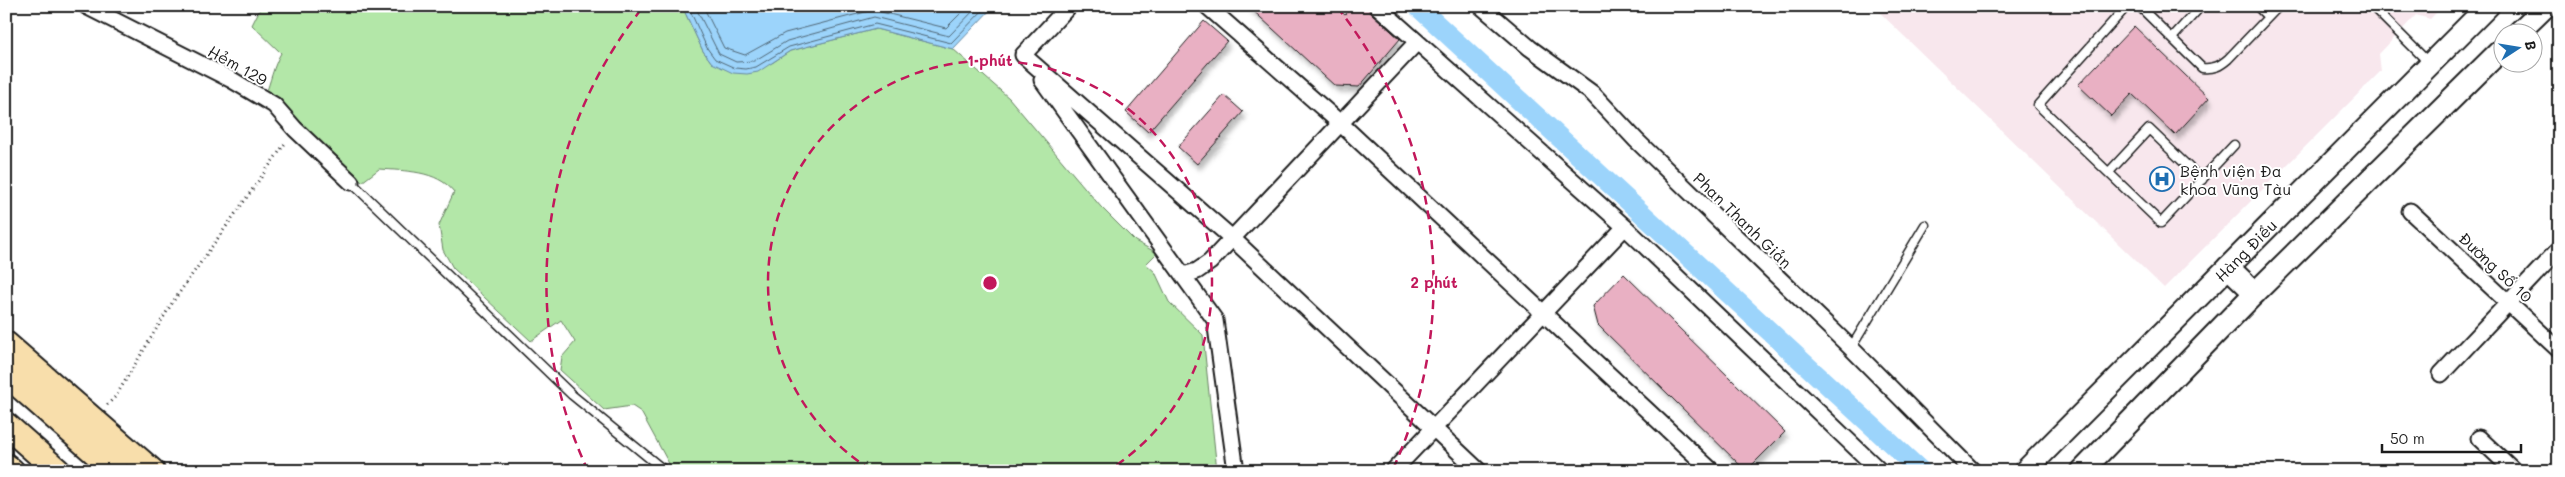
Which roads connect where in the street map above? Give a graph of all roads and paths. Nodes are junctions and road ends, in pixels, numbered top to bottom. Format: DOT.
graph roads {
  1 [pos="86,6"];
  2 [pos="1069,6"];
  3 [pos="1207,6"];
  4 [pos="1377,6"];
  5 [pos="1481,6"];
  6 [pos="2127,6"];
  7 [pos="2139,6"];
  8 [pos="2201,6"];
  9 [pos="2257,6"];
  10 [pos="2278,6"];
  11 [pos="2372,6"];
  12 [pos="2488,6"];
  13 [pos="2546,6"];
  14 [pos="2268,17"];
  15 [pos="2530,22"];
  16 [pos="2172,38"];
  17 [pos="1417,42"];
  18 [pos="1023,55"];
  19 [pos="2492,59"];
  20 [pos="2430,64"];
  21 [pos="1340,123"];
  22 [pos="295,129"];
  23 [pos="2234,145"];
  24 [pos="2108,172"];
  25 [pos="2202,180"];
  26 [pos="351,182"];
  27 [pos="2410,211"];
  28 [pos="1925,225"];
  29 [pos="1625,227"];
  30 [pos="1233,238"];
  31 [pos="2559,249"];
  32 [pos="2228,267"];
  33 [pos="1184,275"];
  34 [pos="2255,293"];
  35 [pos="2509,302"];
  36 [pos="1544,313"];
  37 [pos="6,344"];
  38 [pos="1850,348"];
  39 [pos="2559,350"];
  40 [pos="6,374"];
  41 [pos="2441,374"];
  42 [pos="93,420"];
  43 [pos="6,425"];
  44 [pos="1434,428"];
  45 [pos="2479,438"];
  46 [pos="6,466"];
  47 [pos="12,471"];
  48 [pos="58,471"];
  49 [pos="116,471"];
  50 [pos="152,471"];
  51 [pos="665,471"];
  52 [pos="1236,471"];
  53 [pos="1393,471"];
  54 [pos="1480,471"];
  55 [pos="1712,471"];
  56 [pos="1880,471"];
  57 [pos="1973,471"];
  58 [pos="2025,471"];
  59 [pos="2082,471"];
  60 [pos="2514,471"];
  1 -- 22 [label="street, Hẻm 129"];
  2 -- 18 [label="street"];
  3 -- 21 [label="street"];
  4 -- 17 [label="street"];
  5 -- 38 [label="street, Phan Thanh Giản"];
  6 -- 24 [label="lane"];
  7 -- 16 [label="lane"];
  8 -- 16 [label="lane"];
  9 -- 14 [label="lane"];
  10 -- 14 [label="lane"];
  11 -- 20 [label="lane"];
  12 -- 20 [label="main road, Hàng Điều"];
  13 -- 15 [label="main road"];
  14 -- 16 [label="lane"];
  17 -- 21 [label="street"];
  17 -- 29 [label="street"];
  18 -- 30 [label="street"];
  18 -- 33 [label="street"];
  19 -- 34 [label="main road"];
  20 -- 32 [label="main road, Hàng Điều"];
  21 -- 30 [label="street"];
  21 -- 36 [label="street"];
  22 -- 26 [label="street, Hẻm 129"];
  22 -- 42 [label="path"];
  23 -- 25 [label="lane"];
  24 -- 25 [label="lane"];
  24 -- 25 [label="lane"];
  26 -- 51 [label="lane"];
  27 -- 35 [label="street, Đường Số 10"];
  28 -- 38 [label="lane"];
  29 -- 36 [label="street"];
  29 -- 56 [label="street"];
  30 -- 33 [label="street"];
  30 -- 44 [label="street"];
  31 -- 35 [label="street"];
  32 -- 34 [label="main road"];
  32 -- 58 [label="main road, Hàng Điều"];
  33 -- 52 [label="street"];
  34 -- 59 [label="main road"];
  35 -- 39 [label="street, Đường Số 10"];
  35 -- 41 [label="street"];
  36 -- 44 [label="street"];
  36 -- 55 [label="street"];
  37 -- 42 [label="main road"];
  38 -- 57 [label="street, Phan Thanh Giản"];
  40 -- 49 [label="main road"];
  42 -- 50 [label="main road"];
  43 -- 48 [label="main road"];
  44 -- 53 [label="street"];
  44 -- 54 [label="street"];
  45 -- 60 [label="street"];
  46 -- 47 [label="main road"];
}
